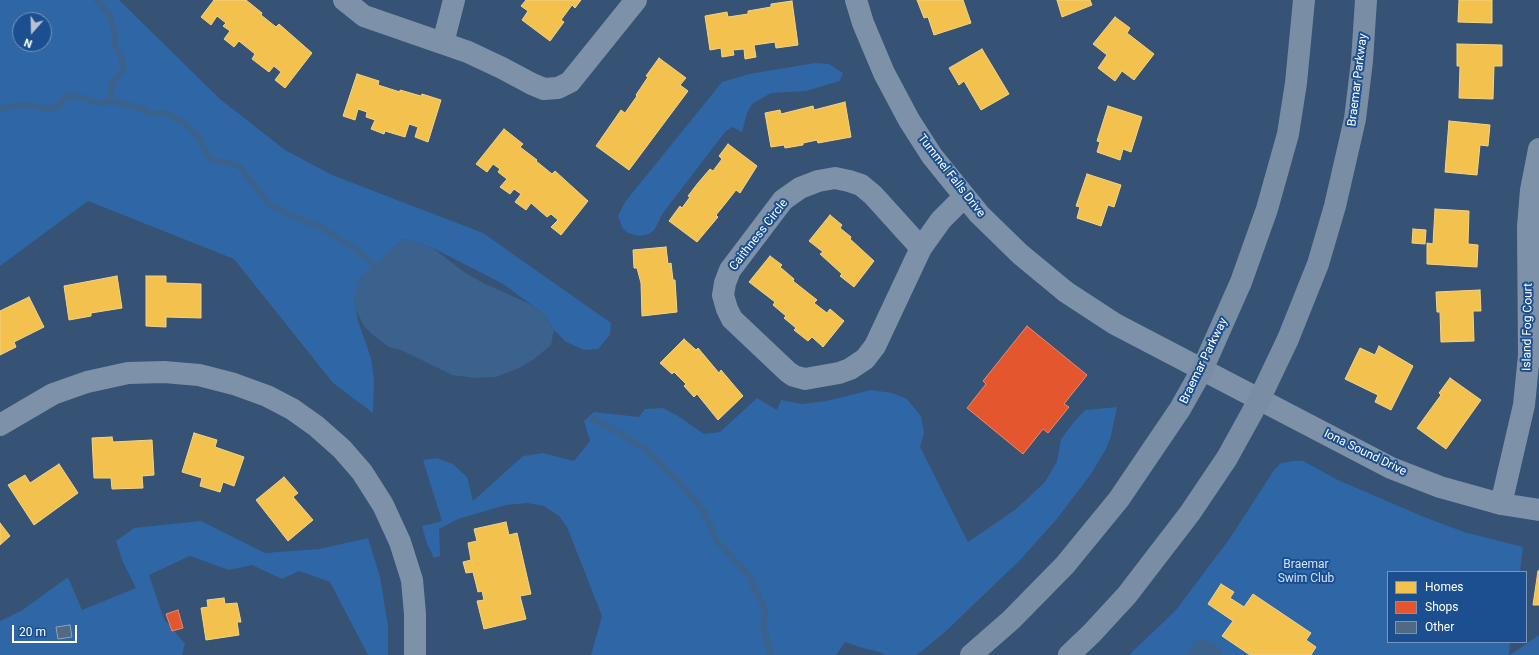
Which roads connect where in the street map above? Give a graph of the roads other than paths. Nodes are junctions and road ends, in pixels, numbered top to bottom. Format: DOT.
graph roads {
  1 [pos="344,0"];
  2 [pos="454,0"];
  3 [pos="636,0"];
  4 [pos="856,0"];
  5 [pos="1304,0"];
  6 [pos="1366,0"];
  7 [pos="443,43"];
  8 [pos="1539,149"];
  9 [pos="964,197"];
  10 [pos="921,248"];
  11 [pos="1202,370"];
  12 [pos="1259,400"];
  13 [pos="0,425"];
  14 [pos="1501,504"];
  15 [pos="1539,510"];
  16 [pos="414,655"];
  17 [pos="971,655"];
  18 [pos="1069,655"];
  1 -- 7 [label="street"];
  2 -- 7 [label="street"];
  3 -- 7 [label="street"];
  4 -- 9 [label="street, Tummel Falls Drive"];
  5 -- 11 [label="street, Braemar Parkway"];
  6 -- 12 [label="street, Braemar Parkway"];
  8 -- 14 [label="street, Island Fog Court"];
  9 -- 10 [label="street, Caithness Circle"];
  9 -- 11 [label="street, Tummel Falls Drive"];
  10 -- 10 [label="street, Caithness Circle"];
  11 -- 12 [label="street, Iona Sound Drive"];
  11 -- 17 [label="street, Braemar Parkway"];
  12 -- 14 [label="street, Iona Sound Drive"];
  12 -- 18 [label="street, Braemar Parkway"];
  13 -- 16 [label="street"];
  14 -- 15 [label="street, Iona Sound Drive"];
}
